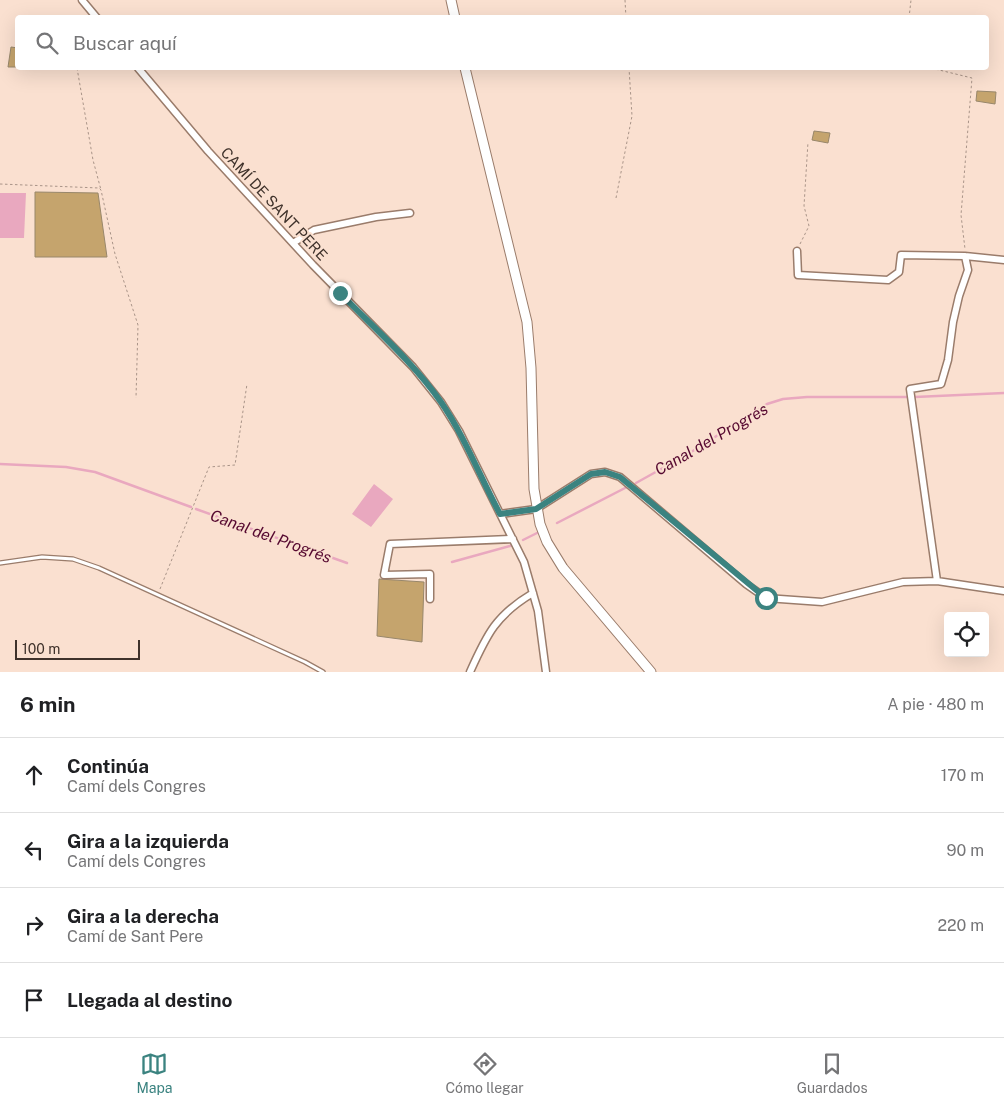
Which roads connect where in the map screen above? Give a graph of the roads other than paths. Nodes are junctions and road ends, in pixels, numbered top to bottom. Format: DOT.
graph roads {
  1 [pos="82,0"];
  2 [pos="451,0"];
  3 [pos="94,15"];
  4 [pos="454,15"];
  5 [pos="140,70"];
  6 [pos="465,70"];
  7 [pos="410,213"];
  8 [pos="293,243"];
  9 [pos="796,251"];
  10 [pos="965,256"];
  11 [pos="1004,260"];
  12 [pos="536,509"];
  13 [pos="500,514"];
  14 [pos="513,539"];
  15 [pos="0,563"];
  16 [pos="936,581"];
  17 [pos="1004,591"];
  18 [pos="533,593"];
  19 [pos="430,599"];
  20 [pos="323,672"];
  21 [pos="470,672"];
  22 [pos="546,672"];
  23 [pos="651,672"];
  1 -- 3 [label="street"];
  2 -- 4 [label="main road"];
  5 -- 8 [label="street, CAMÍ DE SANT PERE"];
  6 -- 12 [label="main road"];
  7 -- 8 [label="street"];
  8 -- 13 [label="street, CAMÍ DE SANT PERE"];
  9 -- 10 [label="street"];
  10 -- 11 [label="street"];
  10 -- 16 [label="street"];
  12 -- 13 [label="street"];
  12 -- 16 [label="street"];
  12 -- 23 [label="main road"];
  13 -- 14 [label="street, CAMÍ DE SANT PERE"];
  14 -- 18 [label="street, CAMÍ DE SANT PERE"];
  14 -- 19 [label="street"];
  15 -- 20 [label="lane"];
  16 -- 17 [label="street"];
  18 -- 21 [label="street"];
  18 -- 22 [label="street, CAMÍ DE SANT PERE"];
}
